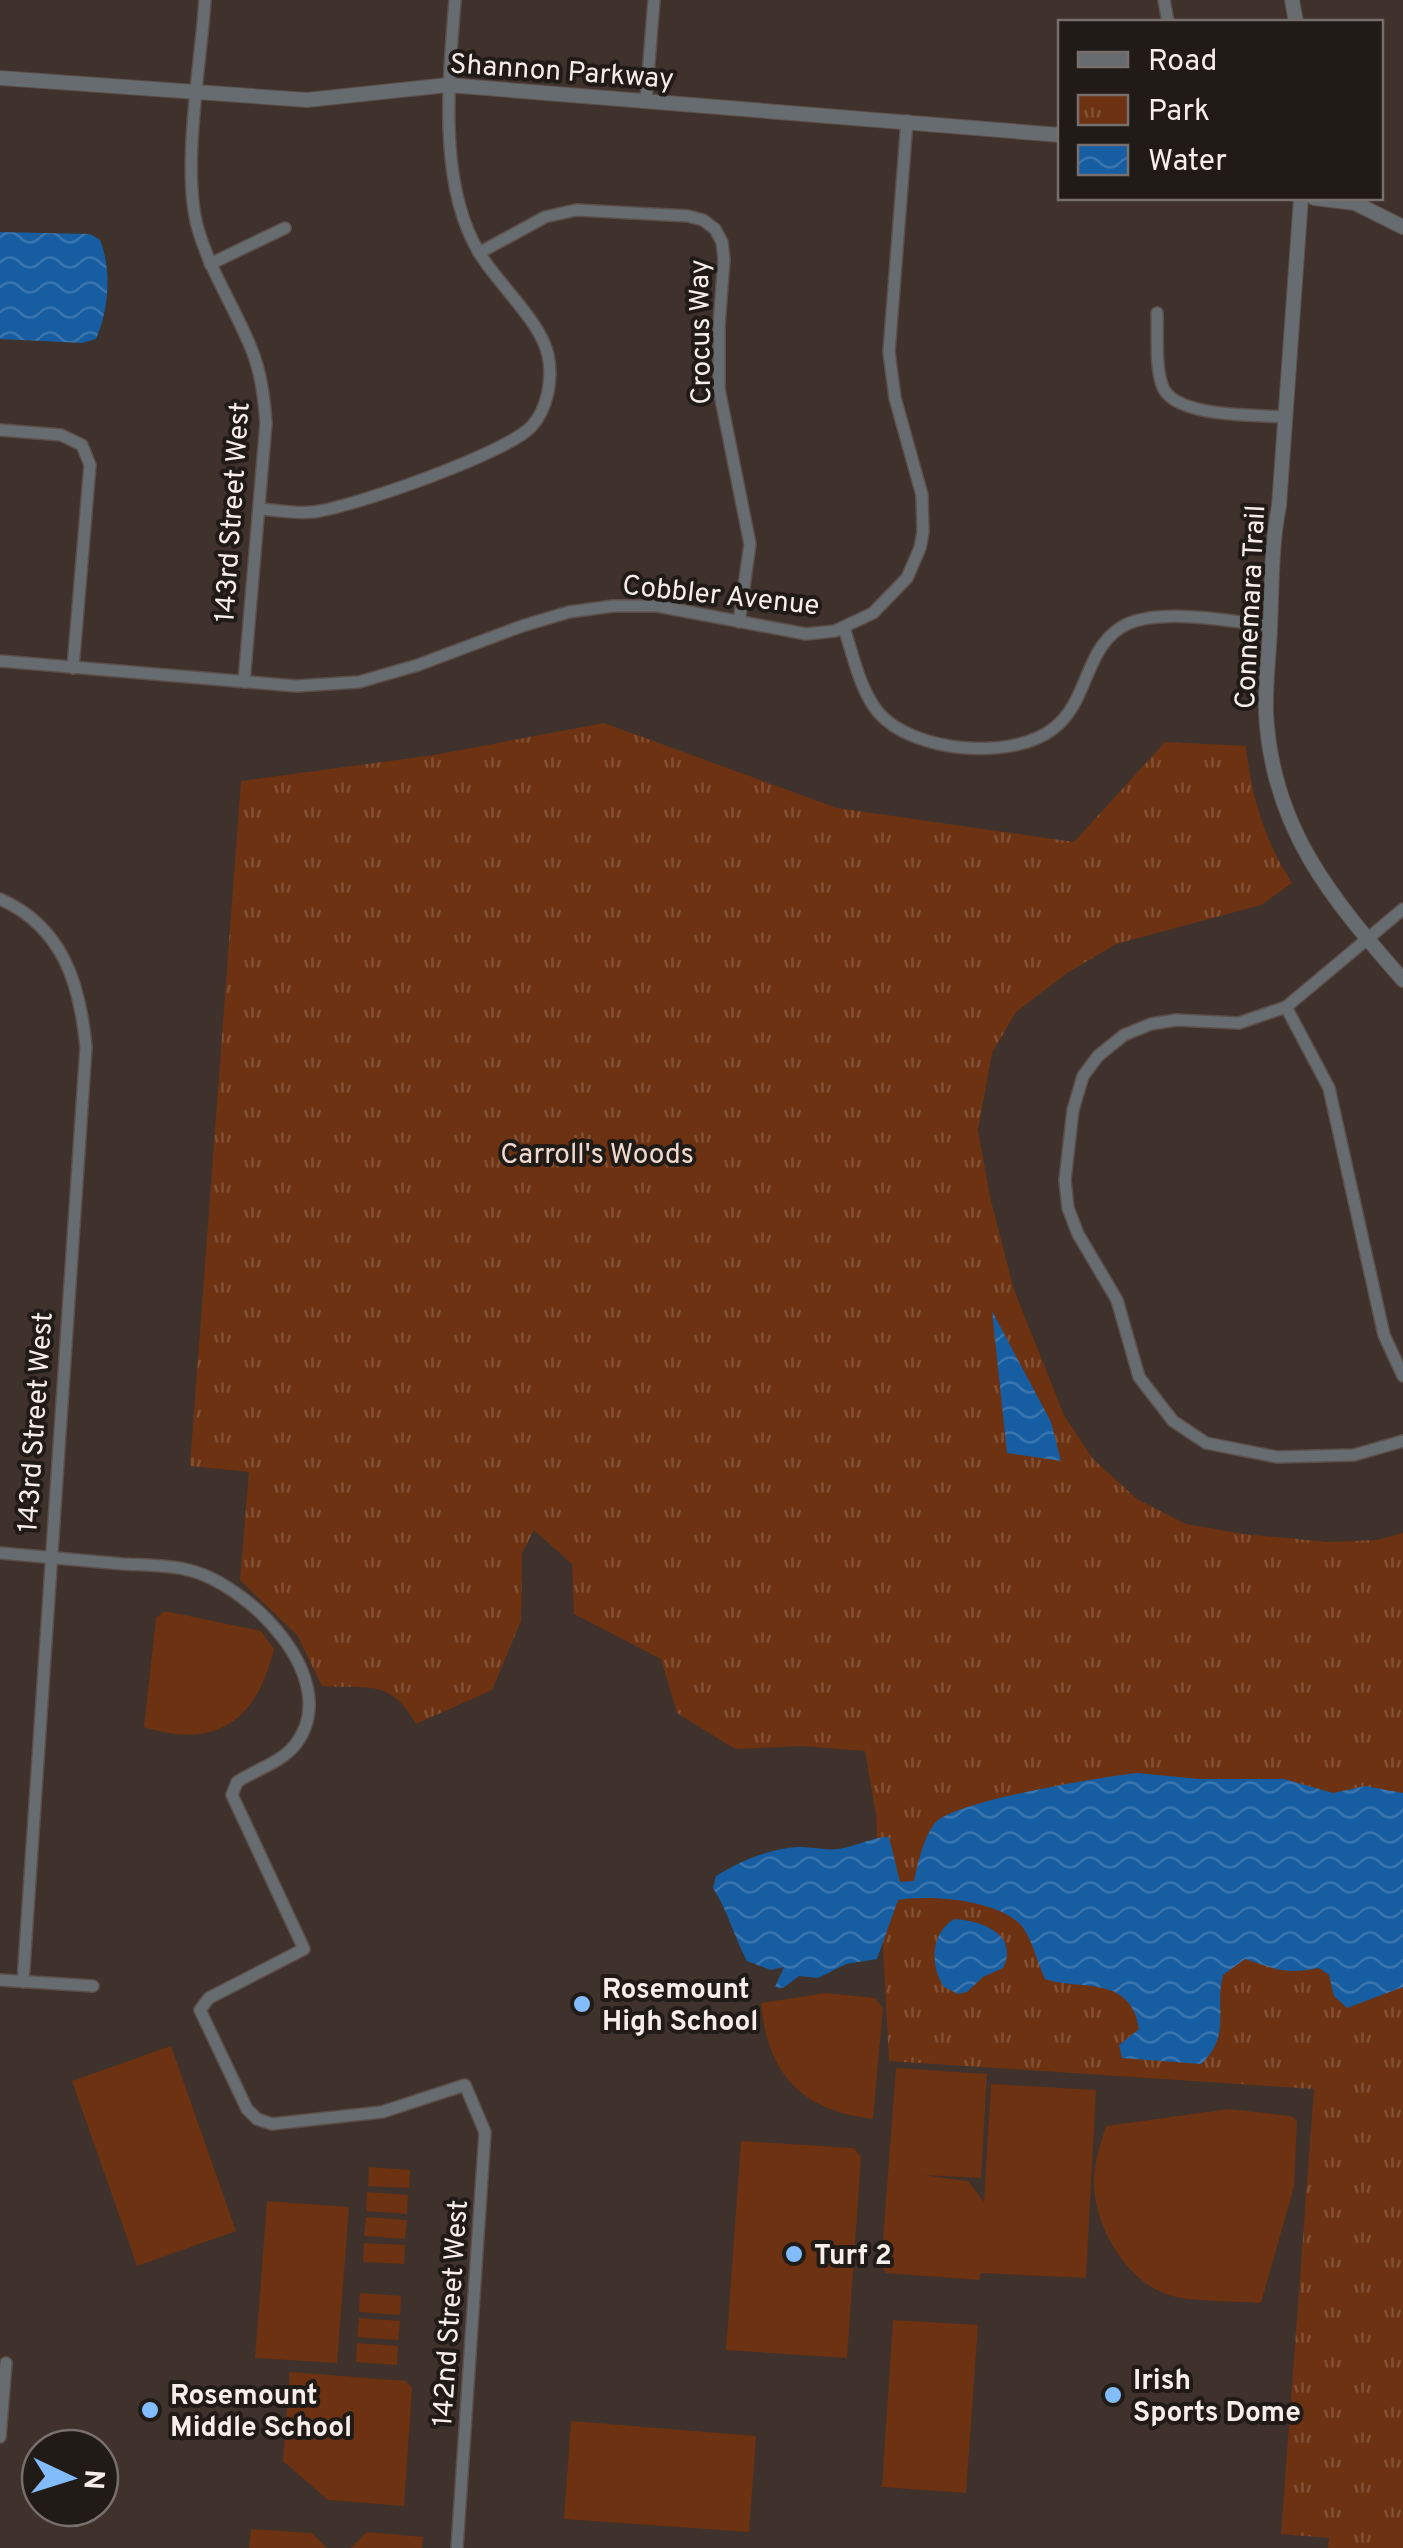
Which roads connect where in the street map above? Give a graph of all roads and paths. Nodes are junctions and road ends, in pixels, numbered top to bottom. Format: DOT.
graph roads {
  1 [pos="205,0"];
  2 [pos="454,0"];
  3 [pos="654,0"];
  4 [pos="0,78"];
  5 [pos="448,86"];
  6 [pos="197,94"];
  7 [pos="646,100"];
  8 [pos="907,122"];
  9 [pos="1058,135"];
  10 [pos="1301,200"];
  11 [pos="1330,200"];
  12 [pos="1403,227"];
  13 [pos="285,228"];
  14 [pos="479,253"];
  15 [pos="210,264"];
  16 [pos="1157,313"];
  17 [pos="1286,417"];
  18 [pos="0,430"];
  19 [pos="259,509"];
  20 [pos="739,622"];
  21 [pos="1270,626"];
  22 [pos="844,628"];
  23 [pos="0,661"];
  24 [pos="73,668"];
  25 [pos="244,682"];
  26 [pos="0,899"];
  27 [pos="1403,908"];
  28 [pos="1366,938"];
  29 [pos="1403,980"];
  30 [pos="1286,1007"];
  31 [pos="1403,1376"];
  32 [pos="1403,1441"];
  33 [pos="0,1553"];
  34 [pos="50,1557"];
  35 [pos="0,1980"];
  36 [pos="24,1982"];
  37 [pos="93,1986"];
  38 [pos="6,2363"];
  39 [pos="1,2434"];
  40 [pos="457,2548"];
  1 -- 6 [label="street, 143rd Street West"];
  2 -- 5 [label="street"];
  3 -- 7 [label="street"];
  4 -- 6 [label="street, Shannon Parkway"];
  5 -- 6 [label="street, Shannon Parkway"];
  5 -- 7 [label="street, Shannon Parkway"];
  5 -- 14 [label="street"];
  6 -- 15 [label="street, 143rd Street West"];
  7 -- 8 [label="street, Shannon Parkway"];
  8 -- 9 [label="street, Shannon Parkway"];
  8 -- 22 [label="street, Cobbler Avenue"];
  10 -- 17 [label="street, Connemara Trail"];
  11 -- 12 [label="street"];
  13 -- 15 [label="street"];
  14 -- 19 [label="street"];
  14 -- 20 [label="street, Crocus Way"];
  15 -- 19 [label="street, 143rd Street West"];
  16 -- 17 [label="street"];
  17 -- 21 [label="street, Connemara Trail"];
  18 -- 24 [label="street"];
  19 -- 25 [label="street, 143rd Street West"];
  20 -- 22 [label="street, Cobbler Avenue"];
  20 -- 25 [label="street, Cobbler Avenue"];
  21 -- 22 [label="street"];
  21 -- 28 [label="street, Connemara Trail"];
  23 -- 24 [label="street, Cobbler Avenue"];
  24 -- 25 [label="street, Cobbler Avenue"];
  26 -- 34 [label="street, 143rd Street West"];
  27 -- 28 [label="street"];
  28 -- 29 [label="street, Connemara Trail"];
  28 -- 30 [label="street"];
  30 -- 31 [label="street"];
  30 -- 32 [label="street"];
  33 -- 34 [label="street"];
  34 -- 36 [label="street, 143rd Street West"];
  34 -- 40 [label="street, 142nd Street West"];
  35 -- 36 [label="street"];
  36 -- 37 [label="street"];
  38 -- 39 [label="street"];
}
